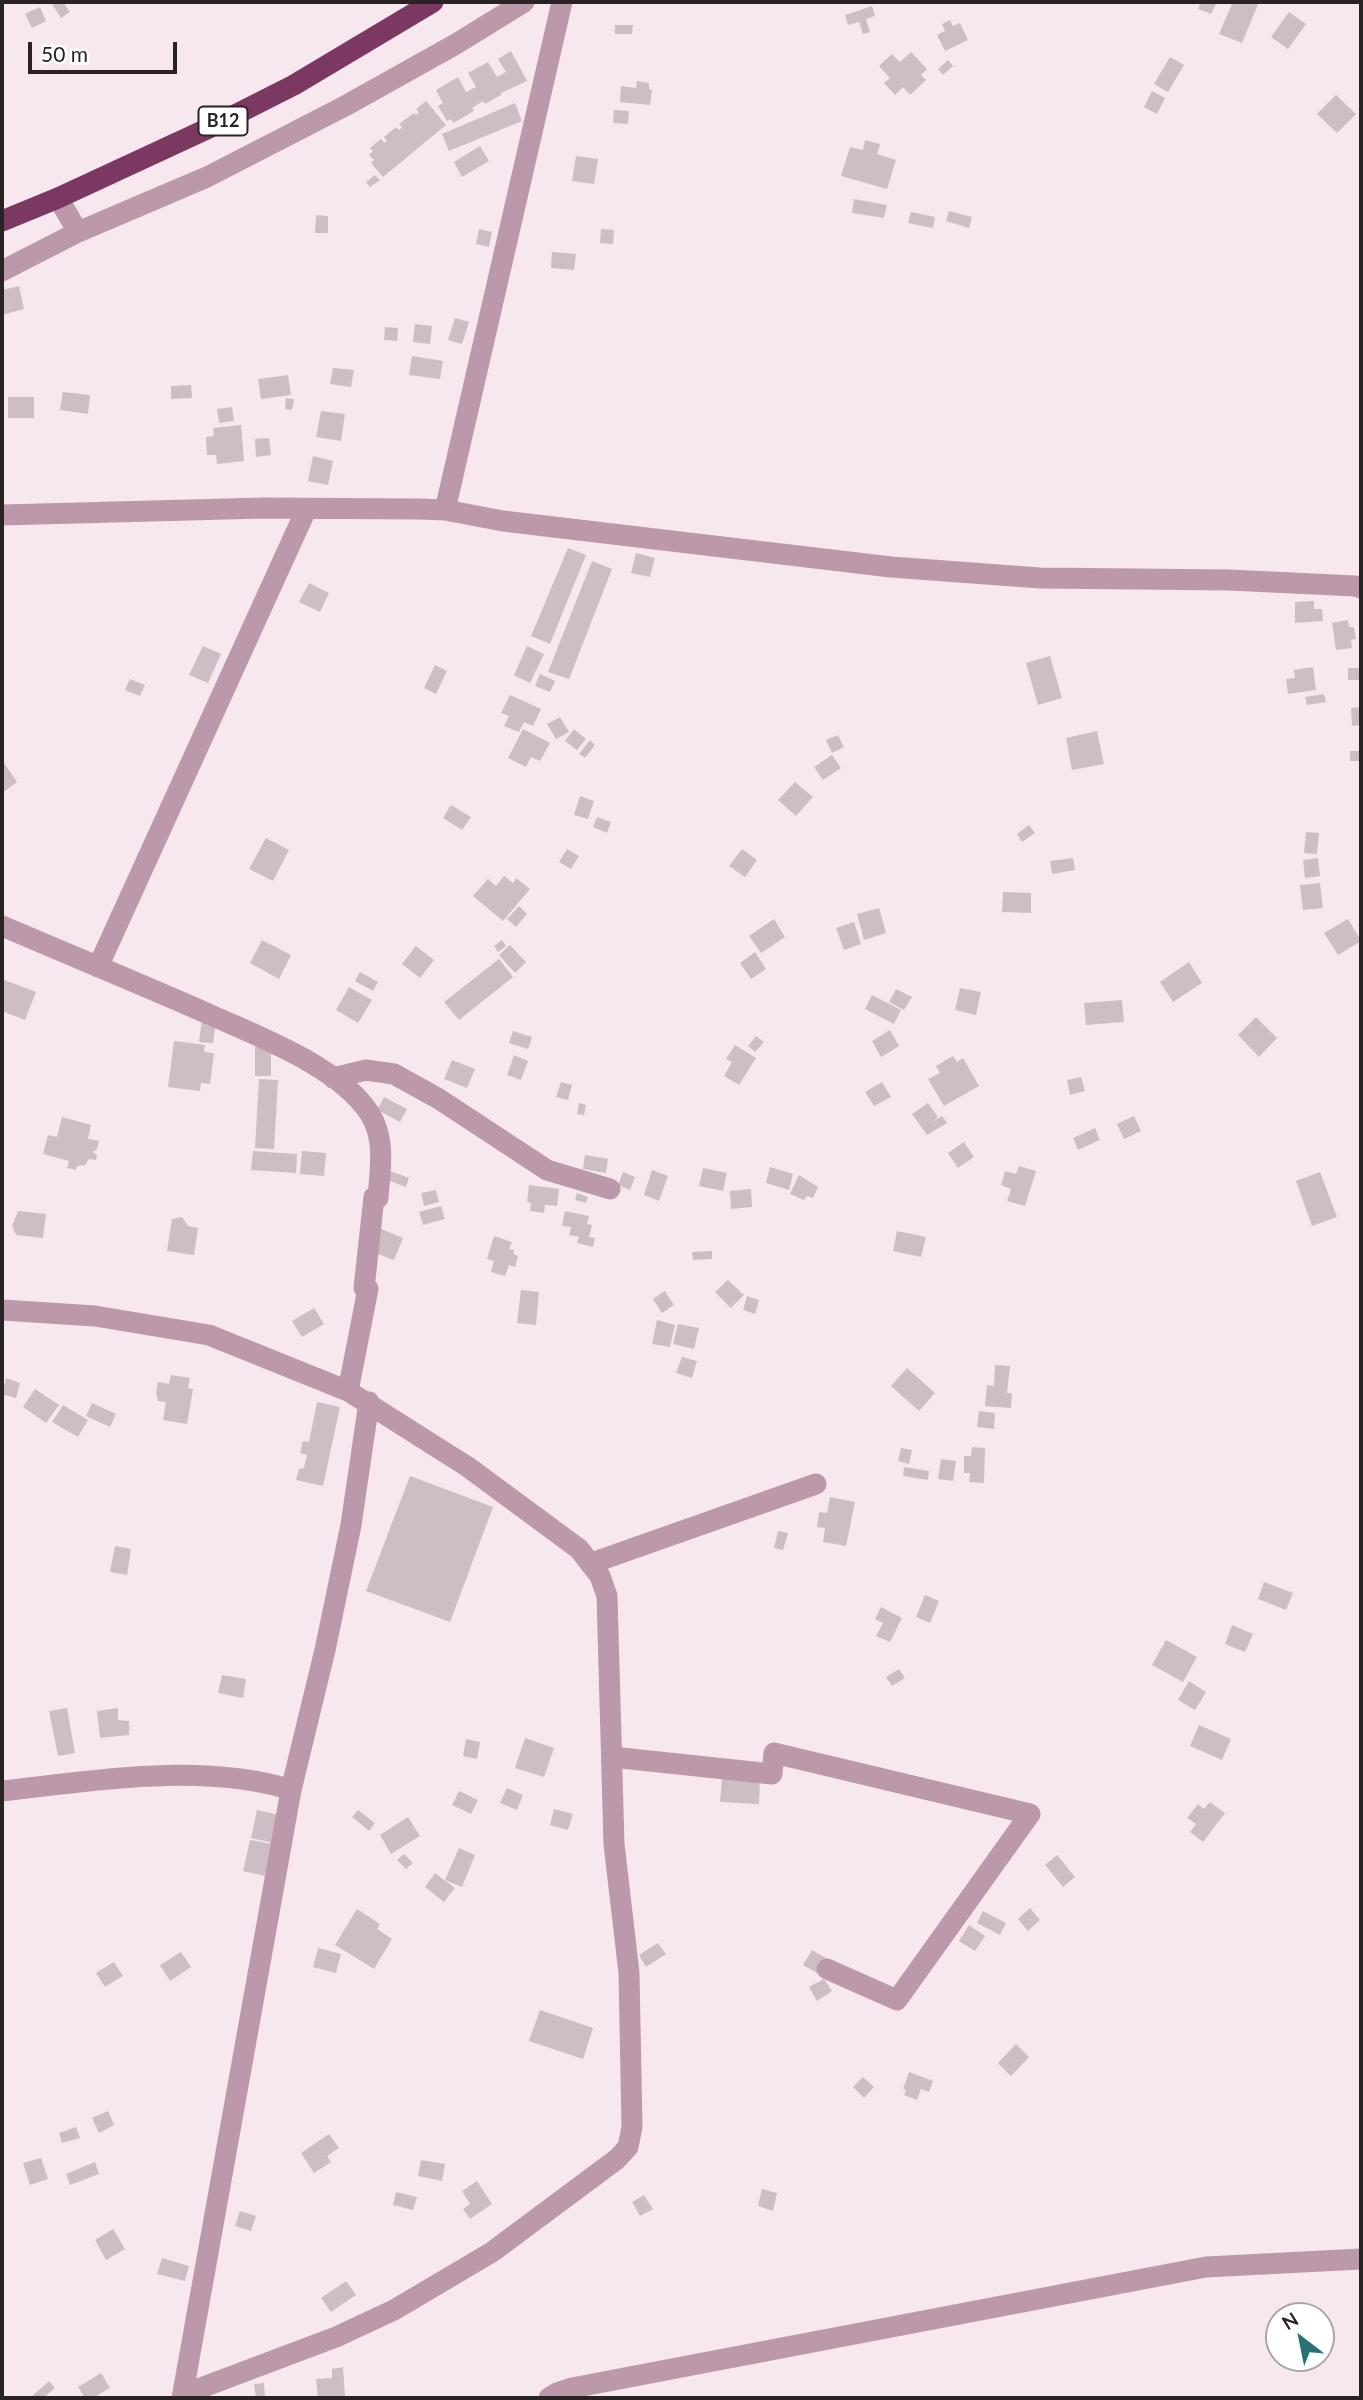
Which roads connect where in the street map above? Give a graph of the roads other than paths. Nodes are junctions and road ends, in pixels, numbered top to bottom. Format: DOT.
graph roads {
  1 [pos="433,2"];
  2 [pos="524,2"];
  3 [pos="562,2"];
  4 [pos="58,198"];
  5 [pos="2,221"];
  6 [pos="78,232"];
  7 [pos="2,271"];
  8 [pos="306,510"];
  9 [pos="445,510"];
  10 [pos="2,515"];
  11 [pos="1361,589"];
  12 [pos="2,926"];
  13 [pos="99,967"];
  14 [pos="333,1078"];
  15 [pos="610,1189"];
  16 [pos="2,1310"];
  17 [pos="348,1391"];
  18 [pos="369,1402"];
  19 [pos="816,1484"];
  20 [pos="592,1563"];
  21 [pos="612,1756"];
  22 [pos="291,1790"];
  23 [pos="2,1791"];
  24 [pos="827,1969"];
  25 [pos="1361,2259"];
  26 [pos="183,2398"];
  27 [pos="550,2398"];
  1 -- 4 [label="highway, B12"];
  2 -- 6 [label="street"];
  3 -- 9 [label="street"];
  4 -- 5 [label="highway, B12"];
  4 -- 6 [label="street"];
  6 -- 7 [label="street"];
  8 -- 9 [label="street"];
  8 -- 10 [label="street"];
  8 -- 13 [label="street"];
  9 -- 11 [label="street"];
  12 -- 13 [label="street"];
  13 -- 14 [label="street"];
  14 -- 15 [label="street"];
  14 -- 17 [label="street"];
  16 -- 17 [label="street"];
  17 -- 18 [label="street"];
  18 -- 20 [label="street"];
  18 -- 22 [label="street"];
  19 -- 20 [label="street"];
  20 -- 21 [label="street"];
  21 -- 24 [label="street"];
  21 -- 26 [label="street"];
  22 -- 23 [label="street"];
  22 -- 26 [label="street"];
  25 -- 27 [label="street"];
}
